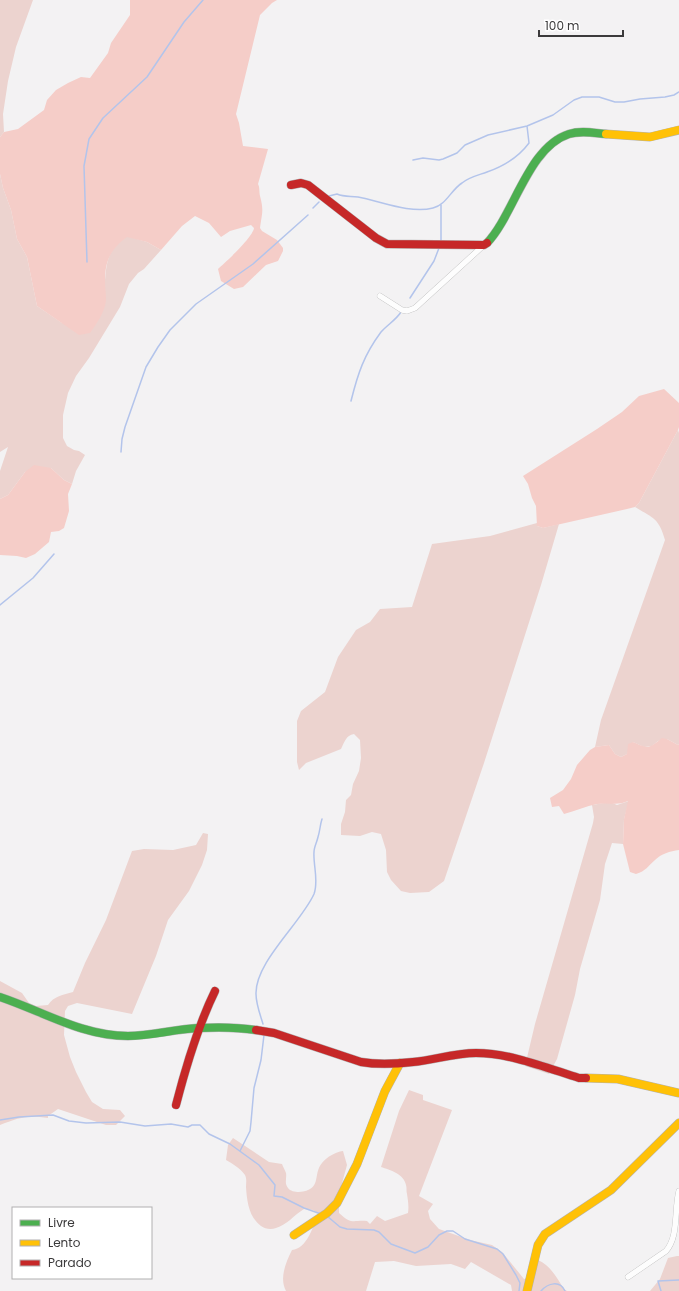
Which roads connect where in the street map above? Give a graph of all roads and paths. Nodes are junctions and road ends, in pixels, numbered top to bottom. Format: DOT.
graph roads {
  1 [pos="679,130"];
  2 [pos="290,185"];
  3 [pos="484,245"];
  4 [pos="380,296"];
  5 [pos="215,991"];
  6 [pos="0,997"];
  7 [pos="198,1028"];
  8 [pos="400,1063"];
  9 [pos="679,1093"];
  10 [pos="176,1105"];
  11 [pos="679,1123"];
  12 [pos="679,1191"];
  13 [pos="294,1235"];
  14 [pos="628,1277"];
  15 [pos="527,1291"];
  1 -- 3 [label="street"];
  2 -- 3 [label="street"];
  3 -- 4 [label="street"];
  5 -- 7 [label="street"];
  6 -- 7 [label="street"];
  7 -- 8 [label="street"];
  7 -- 10 [label="street"];
  8 -- 9 [label="street"];
  8 -- 13 [label="street"];
  11 -- 15 [label="street"];
  12 -- 14 [label="street"];
}
